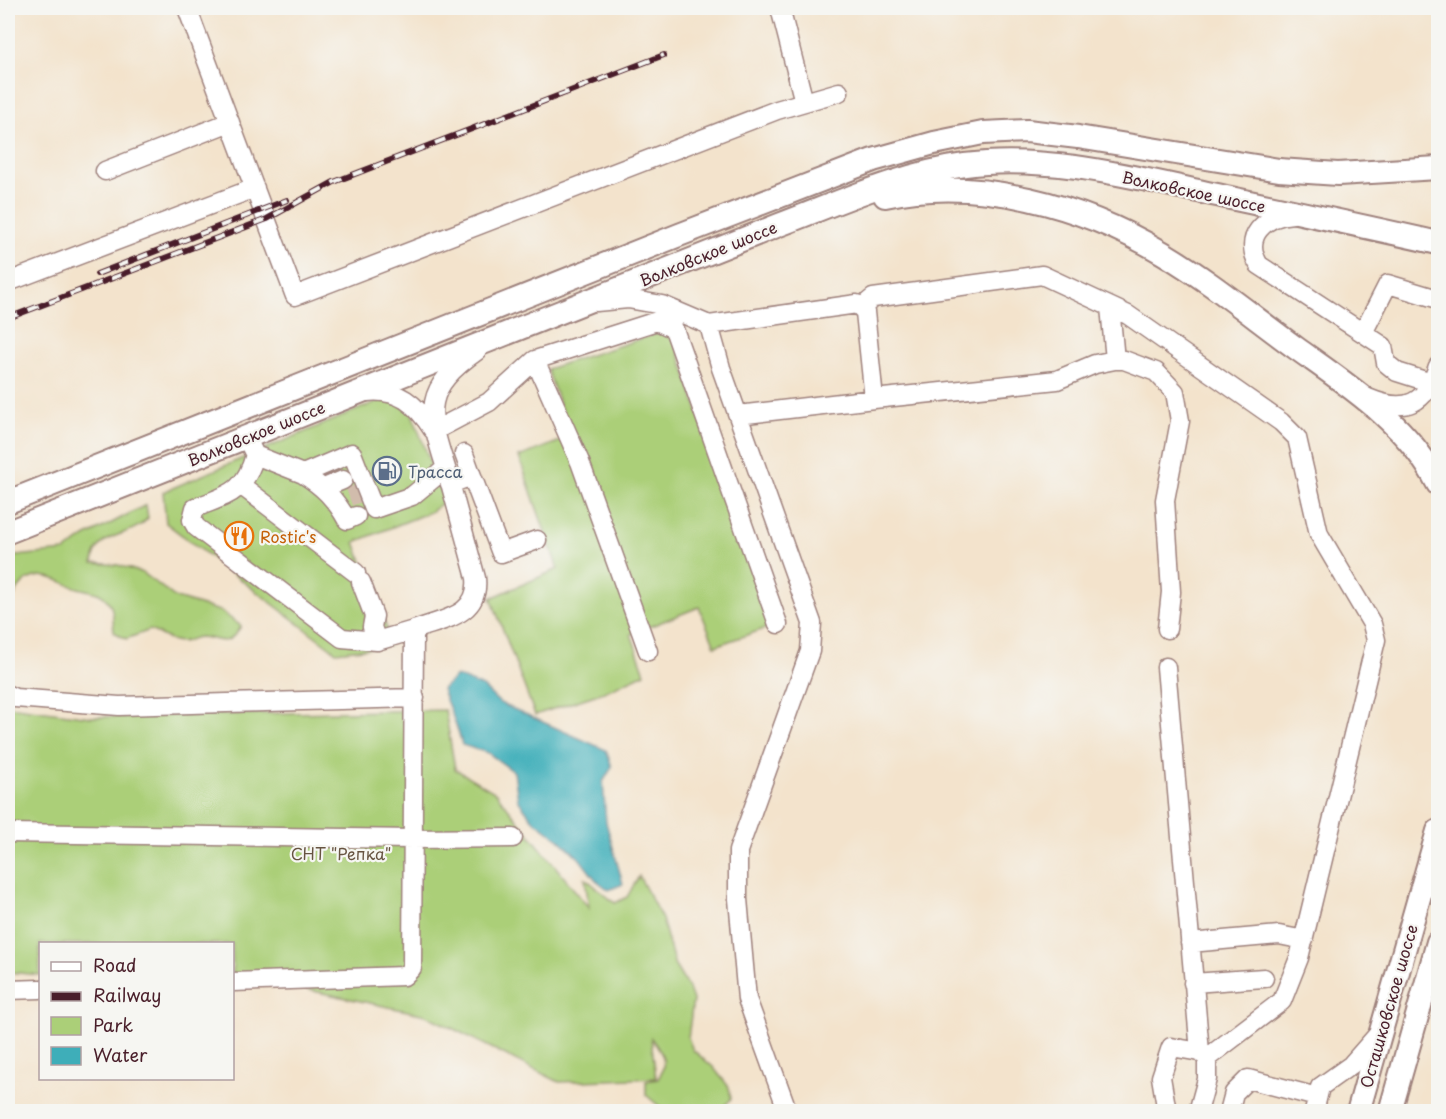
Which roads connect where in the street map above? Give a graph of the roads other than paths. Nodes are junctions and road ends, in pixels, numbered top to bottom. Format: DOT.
graph roads {
  1 [pos="187,8"];
  2 [pos="780,8"];
  3 [pos="839,92"];
  4 [pos="804,102"];
  5 [pos="230,122"];
  6 [pos="1438,168"];
  7 [pos="105,171"];
  8 [pos="255,188"];
  9 [pos="1302,213"];
  10 [pos="779,225"];
  11 [pos="1438,243"];
  12 [pos="8,282"];
  13 [pos="1438,299"];
  14 [pos="582,303"];
  15 [pos="1110,307"];
  16 [pos="861,308"];
  17 [pos="709,325"];
  18 [pos="1363,333"];
  19 [pos="496,338"];
  20 [pos="535,360"];
  21 [pos="1115,360"];
  22 [pos="1437,378"];
  23 [pos="356,394"];
  24 [pos="1361,395"];
  25 [pos="874,399"];
  26 [pos="738,415"];
  27 [pos="434,431"];
  28 [pos="251,446"];
  29 [pos="464,454"];
  30 [pos="303,474"];
  31 [pos="448,476"];
  32 [pos="472,476"];
  33 [pos="1438,484"];
  34 [pos="242,486"];
  35 [pos="353,487"];
  36 [pos="8,502"];
  37 [pos="366,512"];
  38 [pos="8,532"];
  39 [pos="537,540"];
  40 [pos="778,624"];
  41 [pos="1167,629"];
  42 [pos="414,630"];
  43 [pos="377,641"];
  44 [pos="648,651"];
  45 [pos="1166,667"];
  46 [pos="8,695"];
  47 [pos="415,698"];
  48 [pos="1438,831"];
  49 [pos="8,833"];
  50 [pos="513,838"];
  51 [pos="412,839"];
  52 [pos="1304,940"];
  53 [pos="1438,942"];
  54 [pos="1190,943"];
  55 [pos="1264,978"];
  56 [pos="234,982"];
  57 [pos="1194,983"];
  58 [pos="39,989"];
  59 [pos="8,990"];
  60 [pos="1381,1030"];
  61 [pos="1203,1055"];
  62 [pos="1315,1104"];
  63 [pos="788,1112"];
  64 [pos="1167,1112"];
  65 [pos="1198,1112"];
  66 [pos="1230,1112"];
  67 [pos="1358,1112"];
  68 [pos="1390,1112"];
  1 -- 5 [label="lane"];
  2 -- 4 [label="lane"];
  3 -- 4 [label="lane"];
  4 -- 8 [label="lane"];
  5 -- 7 [label="lane"];
  5 -- 8 [label="lane"];
  6 -- 36 [label="main road, Волковское шоссе"];
  8 -- 12 [label="lane"];
  9 -- 10 [label="main road, Волковское шоссе"];
  9 -- 11 [label="main road, Волковское шоссе"];
  9 -- 18 [label="lane"];
  10 -- 14 [label="main road, Волковское шоссе"];
  10 -- 24 [label="main road"];
  13 -- 18 [label="lane"];
  14 -- 17 [label="lane"];
  14 -- 19 [label="main road, Волковское шоссе"];
  15 -- 16 [label="lane"];
  15 -- 21 [label="lane"];
  15 -- 52 [label="lane"];
  16 -- 17 [label="lane"];
  16 -- 25 [label="lane"];
  17 -- 26 [label="lane"];
  18 -- 22 [label="lane"];
  19 -- 23 [label="main road, Волковское шоссе"];
  19 -- 27 [label="lane"];
  20 -- 27 [label="lane"];
  20 -- 40 [label="lane"];
  20 -- 44 [label="lane"];
  21 -- 25 [label="lane"];
  21 -- 41 [label="lane"];
  22 -- 24 [label="lane"];
  23 -- 27 [label="lane"];
  23 -- 28 [label="main road, Волковское шоссе"];
  24 -- 33 [label="main road"];
  25 -- 26 [label="lane"];
  26 -- 63 [label="lane"];
  27 -- 31 [label="lane"];
  28 -- 30 [label="lane"];
  28 -- 34 [label="lane"];
  28 -- 38 [label="main road, Волковское шоссе"];
  29 -- 32 [label="lane"];
  30 -- 35 [label="lane"];
  30 -- 35 [label="lane"];
  31 -- 32 [label="lane"];
  31 -- 37 [label="lane"];
  31 -- 42 [label="lane"];
  32 -- 39 [label="lane"];
  34 -- 43 [label="lane"];
  34 -- 43 [label="lane"];
  35 -- 37 [label="lane"];
  35 -- 37 [label="lane"];
  42 -- 43 [label="lane"];
  42 -- 47 [label="lane"];
  45 -- 54 [label="lane"];
  46 -- 47 [label="lane"];
  47 -- 51 [label="lane"];
  48 -- 60 [label="main road, Осташковское шоссе"];
  49 -- 51 [label="lane"];
  50 -- 51 [label="lane"];
  51 -- 56 [label="lane"];
  52 -- 54 [label="lane"];
  52 -- 61 [label="lane"];
  53 -- 68 [label="main road, Осташковское шоссе"];
  54 -- 57 [label="lane"];
  55 -- 57 [label="lane"];
  57 -- 61 [label="lane"];
  58 -- 59 [label="lane"];
  60 -- 62 [label="lane"];
  60 -- 67 [label="main road, Осташковское шоссе"];
  61 -- 64 [label="lane"];
  61 -- 65 [label="lane"];
  62 -- 66 [label="lane"];
}
